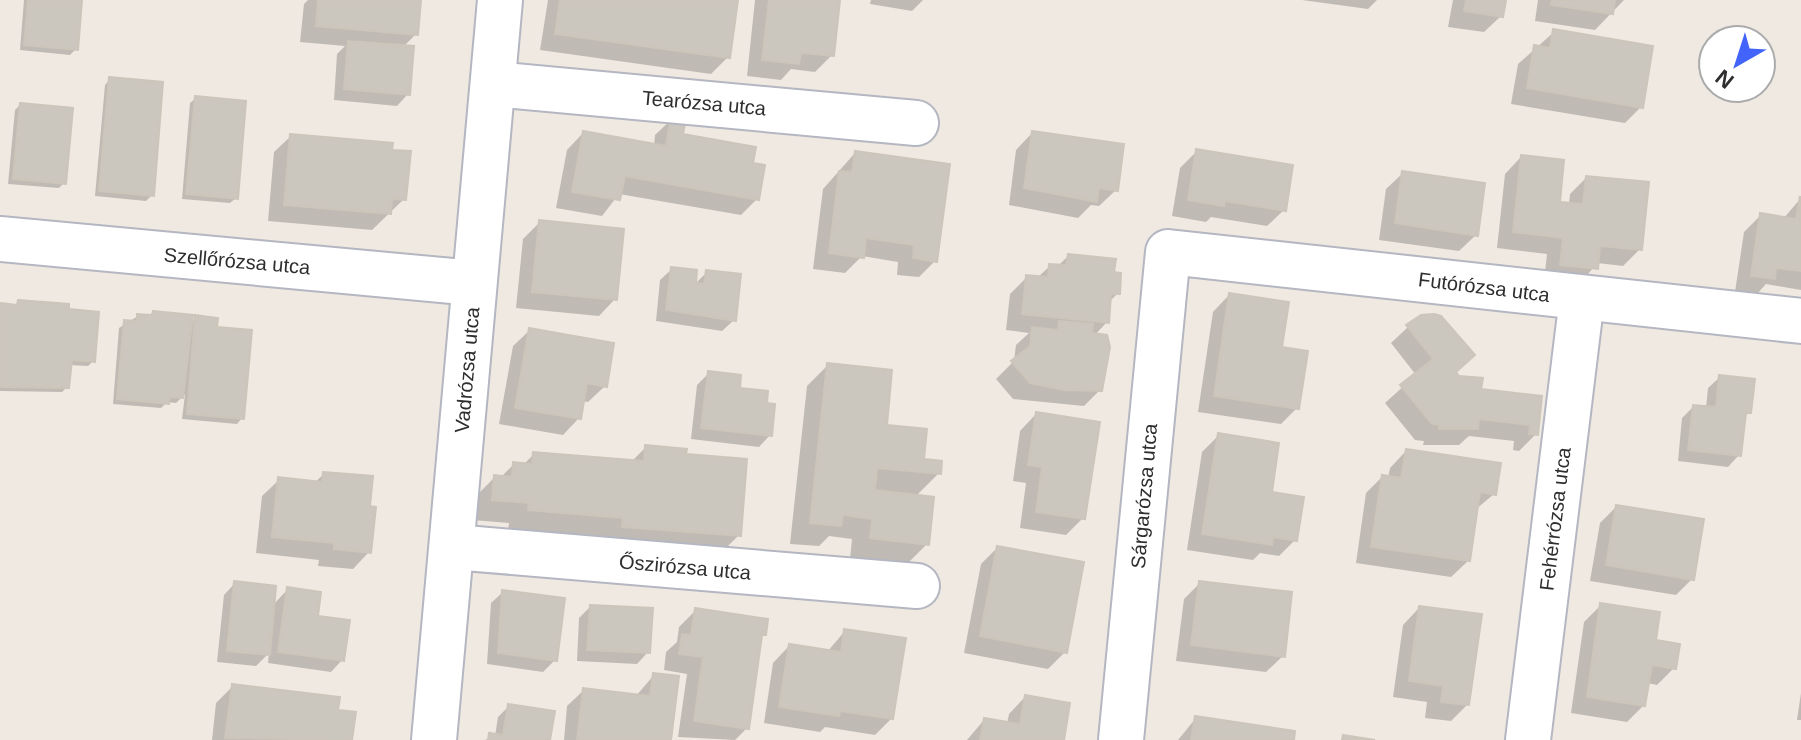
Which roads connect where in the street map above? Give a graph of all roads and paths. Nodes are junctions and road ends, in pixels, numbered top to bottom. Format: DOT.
graph roads {
  1 [pos="500,0"];
  2 [pos="493,84"];
  3 [pos="916,123"];
  4 [pos="0,239"];
  5 [pos="1168,252"];
  6 [pos="474,283"];
  7 [pos="1582,298"];
  8 [pos="1801,321"];
  9 [pos="453,547"];
  10 [pos="917,586"];
  11 [pos="434,740"];
  12 [pos="1121,740"];
  13 [pos="1528,740"];
  1 -- 2 [label="street, Vadrózsa utca"];
  2 -- 3 [label="street, Tearózsa utca"];
  2 -- 6 [label="street, Vadrózsa utca"];
  4 -- 6 [label="street, Szellőrózsa utca"];
  5 -- 7 [label="street, Futórózsa utca"];
  5 -- 12 [label="street, Sárgarózsa utca"];
  6 -- 9 [label="street, Vadrózsa utca"];
  7 -- 8 [label="street, Futórózsa utca"];
  7 -- 13 [label="street, Fehérrózsa utca"];
  9 -- 10 [label="street, Őszirózsa utca"];
  9 -- 11 [label="street, Vadrózsa utca"];
}
